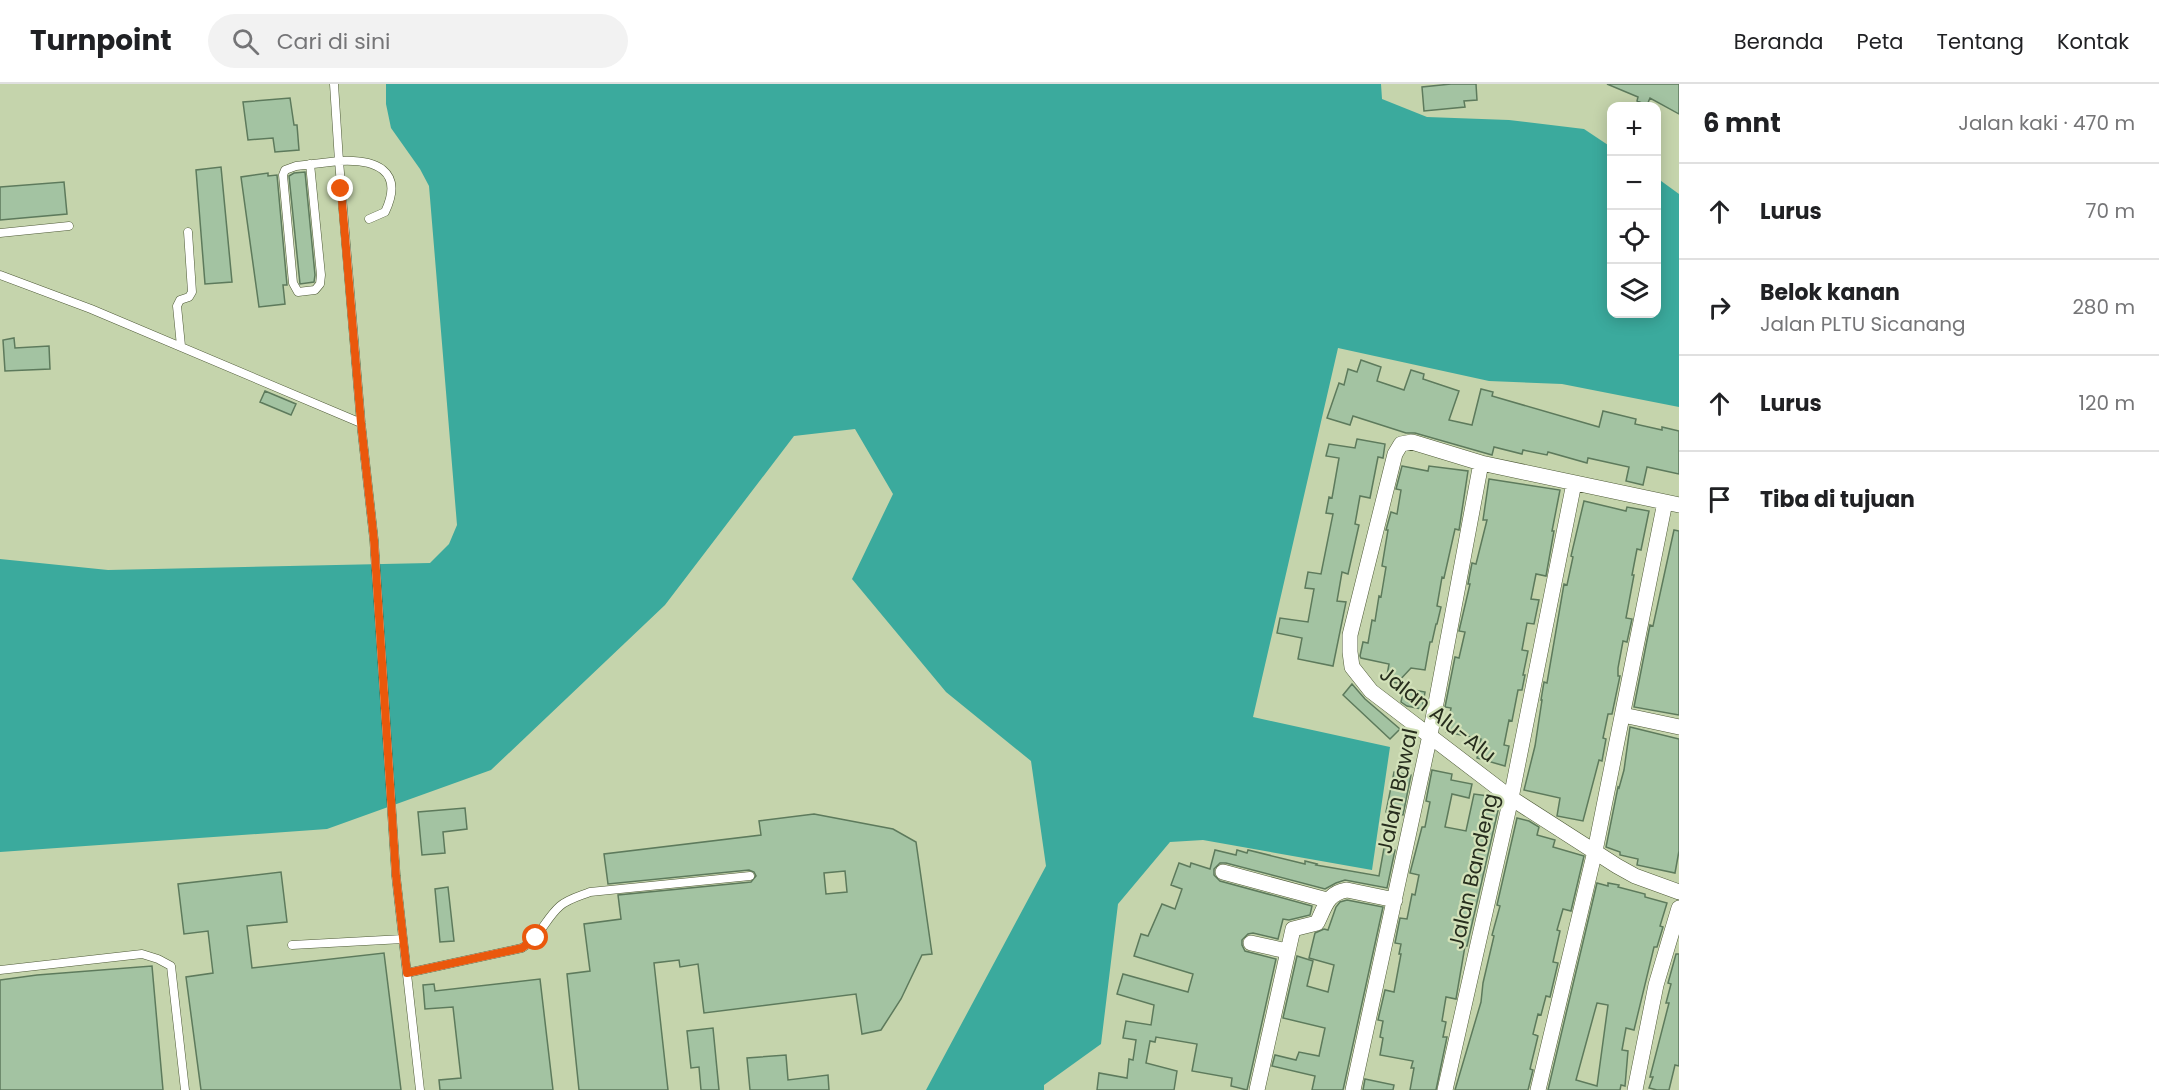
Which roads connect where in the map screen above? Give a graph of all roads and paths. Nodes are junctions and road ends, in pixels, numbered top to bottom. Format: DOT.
graph roads {
  1 [pos="334,84"];
  2 [pos="339,161"];
  3 [pos="310,164"];
  4 [pos="369,219"];
  5 [pos="69,226"];
  6 [pos="188,232"];
  7 [pos="0,233"];
  8 [pos="0,275"];
  9 [pos="181,346"];
  10 [pos="361,423"];
  11 [pos="1481,463"];
  12 [pos="1574,483"];
  13 [pos="1672,504"];
  14 [pos="1623,715"];
  15 [pos="1679,727"];
  16 [pos="1430,735"];
  17 [pos="1511,798"];
  18 [pos="1595,851"];
  19 [pos="1223,872"];
  20 [pos="750,876"];
  21 [pos="1679,892"];
  22 [pos="1327,900"];
  23 [pos="1395,900"];
  24 [pos="1679,908"];
  25 [pos="403,939"];
  26 [pos="1251,943"];
  27 [pos="292,945"];
  28 [pos="1287,951"];
  29 [pos="0,970"];
  30 [pos="407,973"];
  31 [pos="185,1090"];
  32 [pos="420,1090"];
  33 [pos="1257,1090"];
  34 [pos="1353,1090"];
  35 [pos="1445,1090"];
  36 [pos="1538,1090"];
  37 [pos="1635,1090"];
  1 -- 2 [label="lane"];
  2 -- 3 [label="lane"];
  2 -- 4 [label="lane"];
  2 -- 10 [label="lane"];
  3 -- 3 [label="lane"];
  5 -- 7 [label="lane"];
  6 -- 9 [label="lane"];
  8 -- 9 [label="lane"];
  9 -- 10 [label="lane"];
  10 -- 25 [label="lane"];
  11 -- 12 [label="street"];
  11 -- 16 [label="street, Jalan Bawal"];
  11 -- 16 [label="street, Jalan Alu-Alu"];
  12 -- 13 [label="street"];
  12 -- 17 [label="street, Jalan Bandeng"];
  13 -- 14 [label="street"];
  14 -- 15 [label="street"];
  14 -- 18 [label="street"];
  16 -- 17 [label="street, Jalan Alu-Alu"];
  16 -- 23 [label="street, Jalan Bawal"];
  17 -- 18 [label="street, Jalan Alu-Alu"];
  17 -- 35 [label="street, Jalan Bandeng"];
  18 -- 21 [label="street, Jalan Alu-Alu"];
  18 -- 36 [label="street"];
  19 -- 22 [label="street"];
  20 -- 30 [label="lane"];
  22 -- 23 [label="street"];
  22 -- 28 [label="street"];
  23 -- 34 [label="street, Jalan Bawal"];
  24 -- 37 [label="street"];
  25 -- 27 [label="lane"];
  25 -- 30 [label="lane"];
  26 -- 28 [label="street"];
  28 -- 33 [label="street"];
  29 -- 31 [label="lane"];
  30 -- 32 [label="lane"];
}
